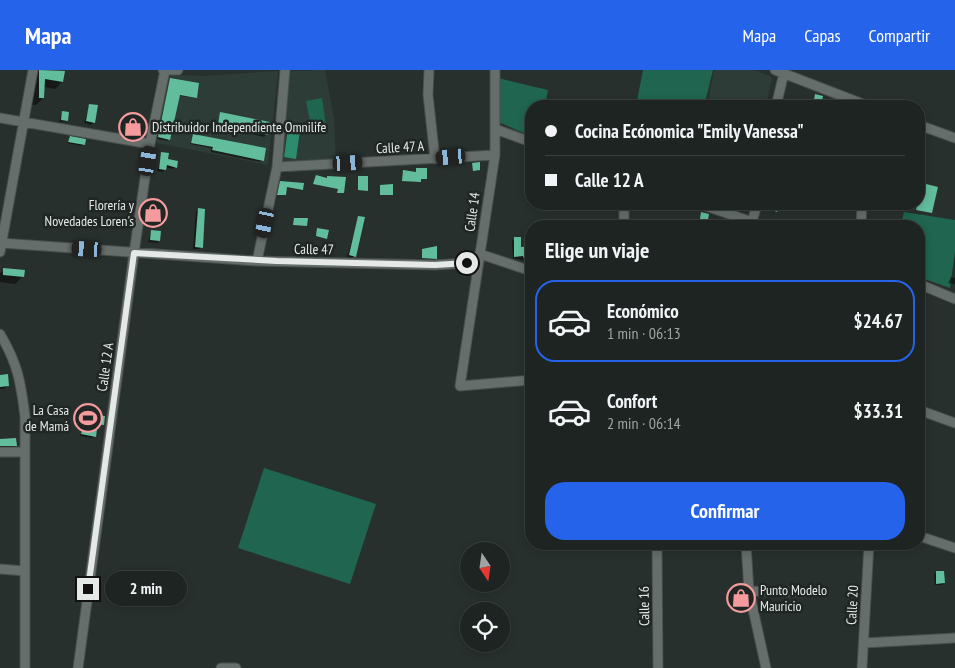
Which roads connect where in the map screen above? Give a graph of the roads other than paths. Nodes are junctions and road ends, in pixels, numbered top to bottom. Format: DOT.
graph roads {
  1 [pos="33,70"];
  2 [pos="164,70"];
  3 [pos="178,70"];
  4 [pos="285,70"];
  5 [pos="429,70"];
  6 [pos="495,70"];
  7 [pos="779,72"];
  8 [pos="777,100"];
  9 [pos="851,100"];
  10 [pos="0,118"];
  11 [pos="24,121"];
  12 [pos="925,127"];
  13 [pos="495,129"];
  14 [pos="955,138"];
  15 [pos="525,140"];
  16 [pos="150,144"];
  17 [pos="495,155"];
  18 [pos="435,159"];
  19 [pos="277,167"];
  20 [pos="4,206"];
  21 [pos="716,210"];
  22 [pos="742,220"];
  23 [pos="1,247"];
  24 [pos="134,253"];
  25 [pos="480,258"];
  26 [pos="257,261"];
  27 [pos="525,269"];
  28 [pos="925,286"];
  29 [pos="955,298"];
  30 [pos="0,334"];
  31 [pos="525,381"];
  32 [pos="925,412"];
  33 [pos="955,423"];
  34 [pos="0,452"];
  35 [pos="25,452"];
  36 [pos="925,538"];
  37 [pos="955,548"];
  38 [pos="657,550"];
  39 [pos="746,550"];
  40 [pos="869,550"];
  41 [pos="0,569"];
  42 [pos="25,571"];
  43 [pos="749,591"];
  44 [pos="802,592"];
  45 [pos="955,638"];
  46 [pos="864,643"];
  47 [pos="25,668"];
  48 [pos="78,668"];
  49 [pos="221,668"];
  50 [pos="236,668"];
  51 [pos="658,668"];
  52 [pos="766,668"];
  53 [pos="862,668"];
  1 -- 11 [label="street"];
  2 -- 3 [label="street"];
  2 -- 16 [label="street, Calle 12 A"];
  4 -- 19 [label="street"];
  5 -- 18 [label="street"];
  6 -- 13 [label="street, Calle 14"];
  7 -- 8 [label="street"];
  7 -- 9 [label="street"];
  10 -- 11 [label="street"];
  11 -- 16 [label="street"];
  11 -- 20 [label="street"];
  12 -- 14 [label="street"];
  13 -- 15 [label="street"];
  13 -- 17 [label="street, Calle 14"];
  16 -- 24 [label="street, Calle 12 A"];
  17 -- 18 [label="street, Calle 47 A"];
  17 -- 25 [label="street, Calle 14"];
  18 -- 19 [label="street, Calle 47 A"];
  19 -- 26 [label="street"];
  20 -- 23 [label="street"];
  21 -- 22 [label="street"];
  23 -- 24 [label="street, Calle 47"];
  24 -- 26 [label="street, Calle 47"];
  24 -- 48 [label="street, Calle 12 A"];
  25 -- 26 [label="street, Calle 47"];
  25 -- 27 [label="street"];
  25 -- 31 [label="street, Calle 14"];
  28 -- 29 [label="street"];
  30 -- 35 [label="street"];
  32 -- 33 [label="street"];
  34 -- 35 [label="street"];
  35 -- 42 [label="street"];
  36 -- 37 [label="street"];
  38 -- 51 [label="street, Calle 16"];
  39 -- 43 [label="street"];
  40 -- 46 [label="street, Calle 20"];
  41 -- 42 [label="street"];
  42 -- 47 [label="street"];
  43 -- 44 [label="street"];
  43 -- 52 [label="street"];
  45 -- 46 [label="street"];
  46 -- 53 [label="street, Calle 20"];
  49 -- 50 [label="street"];
}
